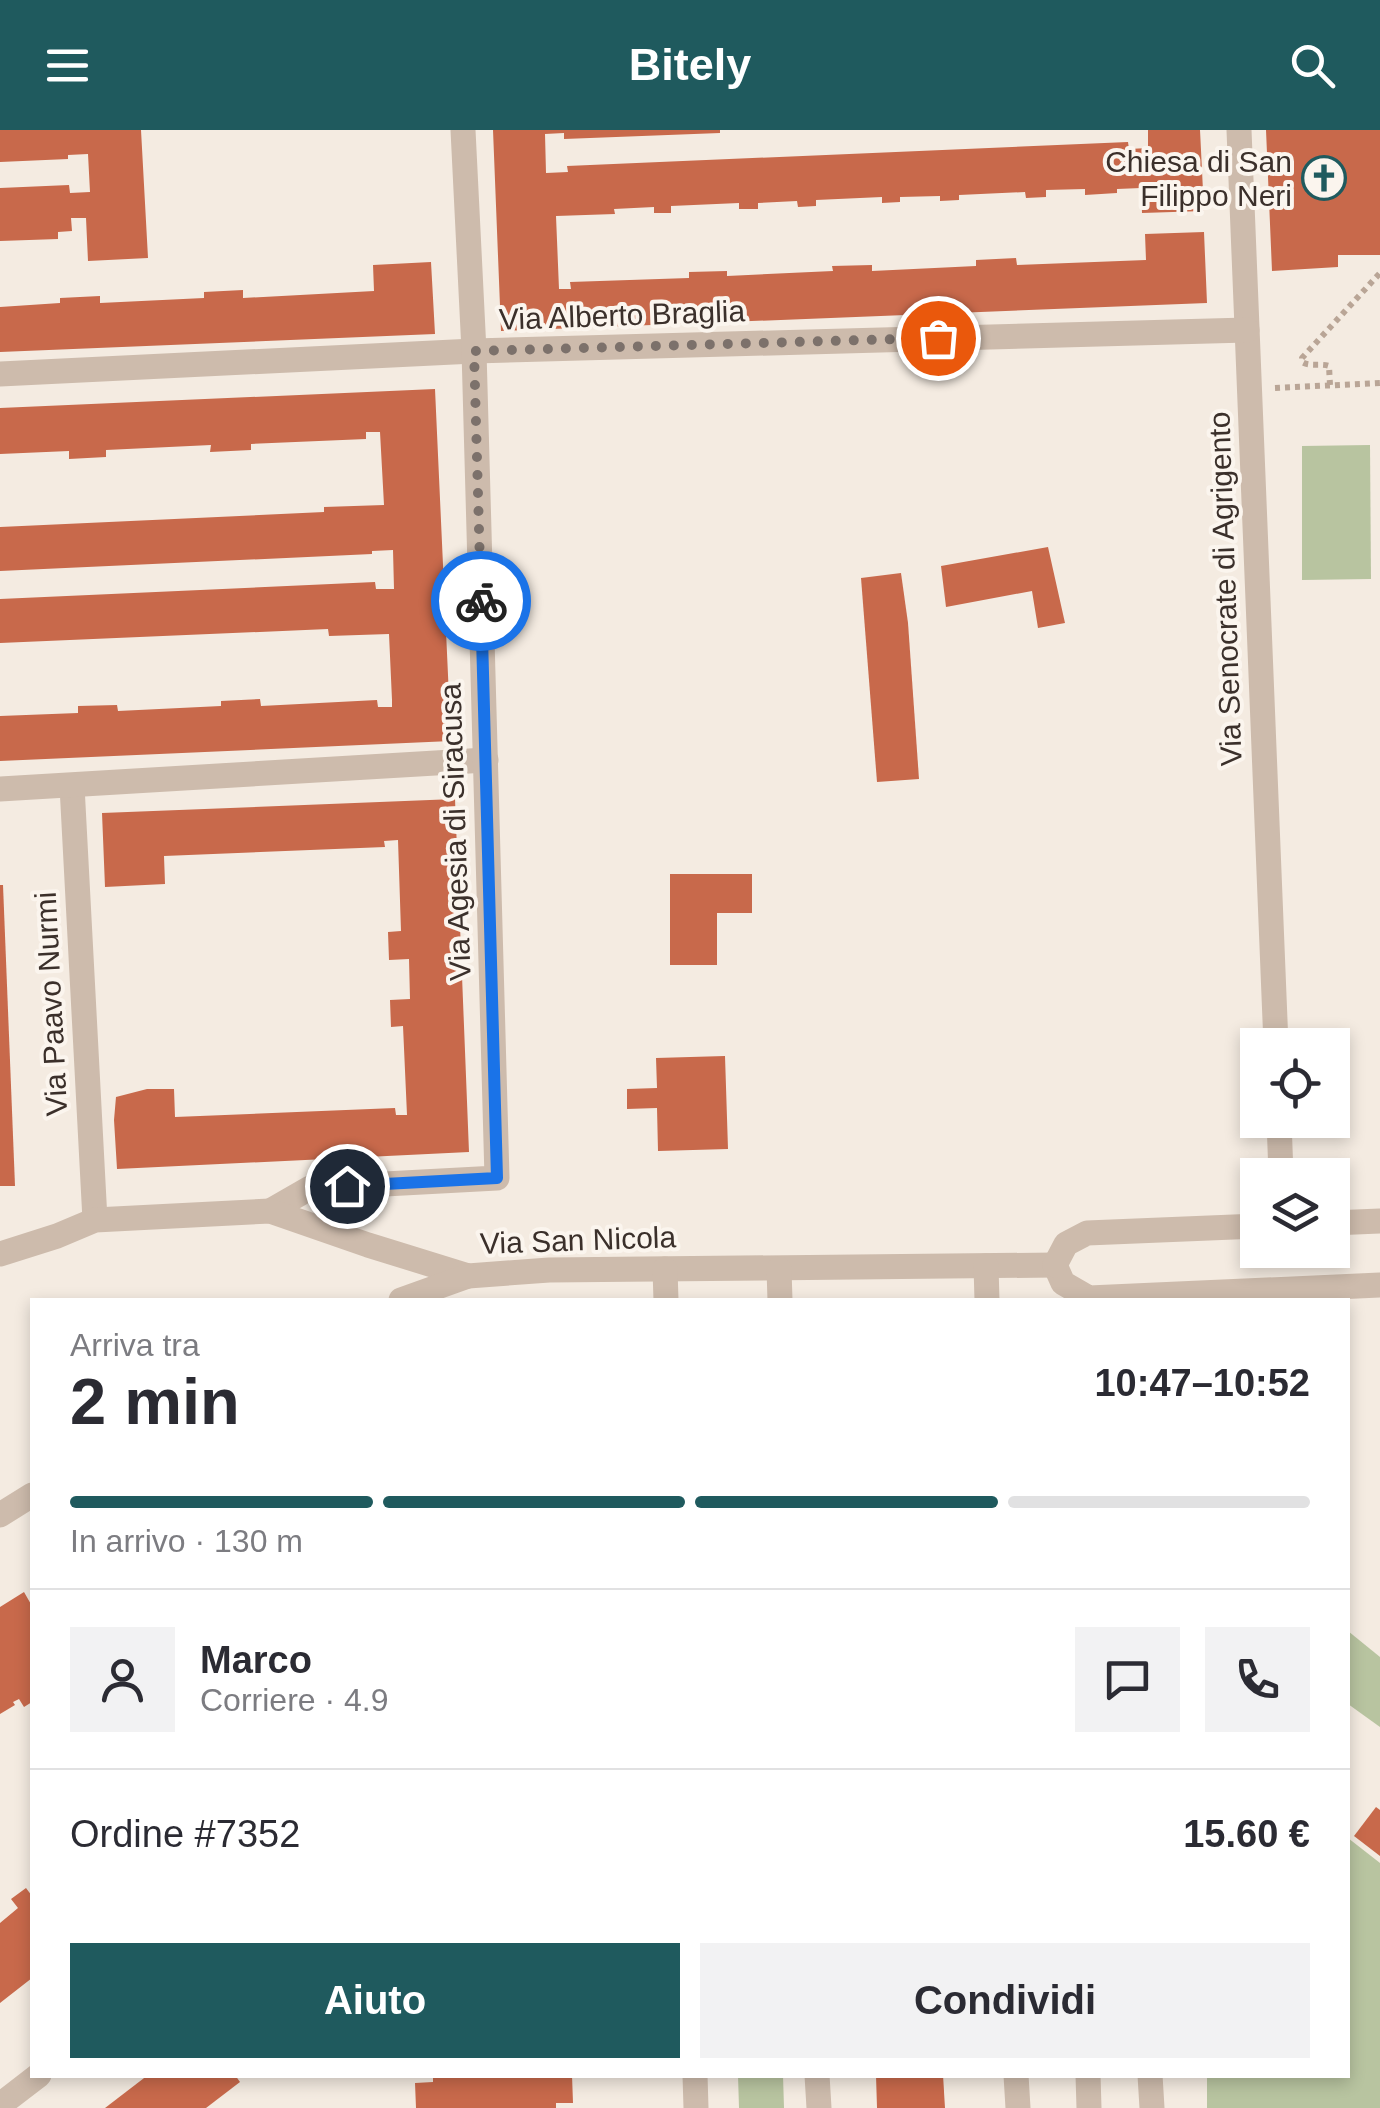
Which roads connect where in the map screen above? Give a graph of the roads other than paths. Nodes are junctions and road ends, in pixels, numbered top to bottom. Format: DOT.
graph roads {
  1 [pos="463,130"];
  2 [pos="1239,130"];
  3 [pos="1247,330"];
  4 [pos="474,351"];
  5 [pos="0,374"];
  6 [pos="486,760"];
  7 [pos="72,786"];
  8 [pos="0,789"];
  9 [pos="1275,1028"];
  10 [pos="270,1212"];
  11 [pos="95,1220"];
  12 [pos="1380,1221"];
  13 [pos="1350,1222"];
  14 [pos="1240,1227"];
  15 [pos="0,1254"];
  16 [pos="1054,1265"];
  17 [pos="986,1266"];
  18 [pos="779,1268"];
  19 [pos="665,1269"];
  20 [pos="468,1276"];
  21 [pos="1380,1285"];
  22 [pos="407,1298"];
  23 [pos="666,1298"];
  24 [pos="780,1298"];
  25 [pos="987,1298"];
  26 [pos="1056,1298"];
  27 [pos="30,1496"];
  28 [pos="0,1515"];
  29 [pos="35,2078"];
  30 [pos="695,2078"];
  31 [pos="817,2078"];
  32 [pos="1016,2078"];
  33 [pos="1088,2078"];
  34 [pos="1150,2078"];
  35 [pos="0,2106"];
  36 [pos="696,2108"];
  37 [pos="819,2108"];
  38 [pos="1018,2108"];
  39 [pos="1089,2108"];
  40 [pos="1152,2108"];
  1 -- 4 [label="street, Via Agesia di Siracusa"];
  2 -- 3 [label="street, Via Senocrate di Agrigento"];
  3 -- 4 [label="street, Via Alberto Braglia"];
  3 -- 9 [label="street, Via Senocrate di Agrigento"];
  4 -- 5 [label="street, Via Alberto Braglia"];
  4 -- 6 [label="street, Via Agesia di Siracusa"];
  6 -- 7 [label="street"];
  6 -- 10 [label="street, Via Agesia di Siracusa"];
  7 -- 8 [label="street"];
  7 -- 11 [label="street, Via Paavo Nurmi"];
  10 -- 11 [label="street, Via San Nicola"];
  10 -- 20 [label="street, Via San Nicola"];
  11 -- 15 [label="street, Via San Nicola"];
  12 -- 13 [label="street"];
  14 -- 16 [label="street"];
  16 -- 17 [label="street, Via San Nicola"];
  16 -- 21 [label="street"];
  16 -- 26 [label="street"];
  17 -- 18 [label="street, Via San Nicola"];
  17 -- 25 [label="street"];
  18 -- 19 [label="street, Via San Nicola"];
  18 -- 24 [label="street"];
  19 -- 20 [label="street, Via San Nicola"];
  19 -- 23 [label="street"];
  20 -- 22 [label="street"];
  27 -- 28 [label="street"];
  29 -- 35 [label="street"];
  30 -- 36 [label="street"];
  31 -- 37 [label="street"];
  32 -- 38 [label="street"];
  33 -- 39 [label="street"];
  34 -- 40 [label="street"];
}
